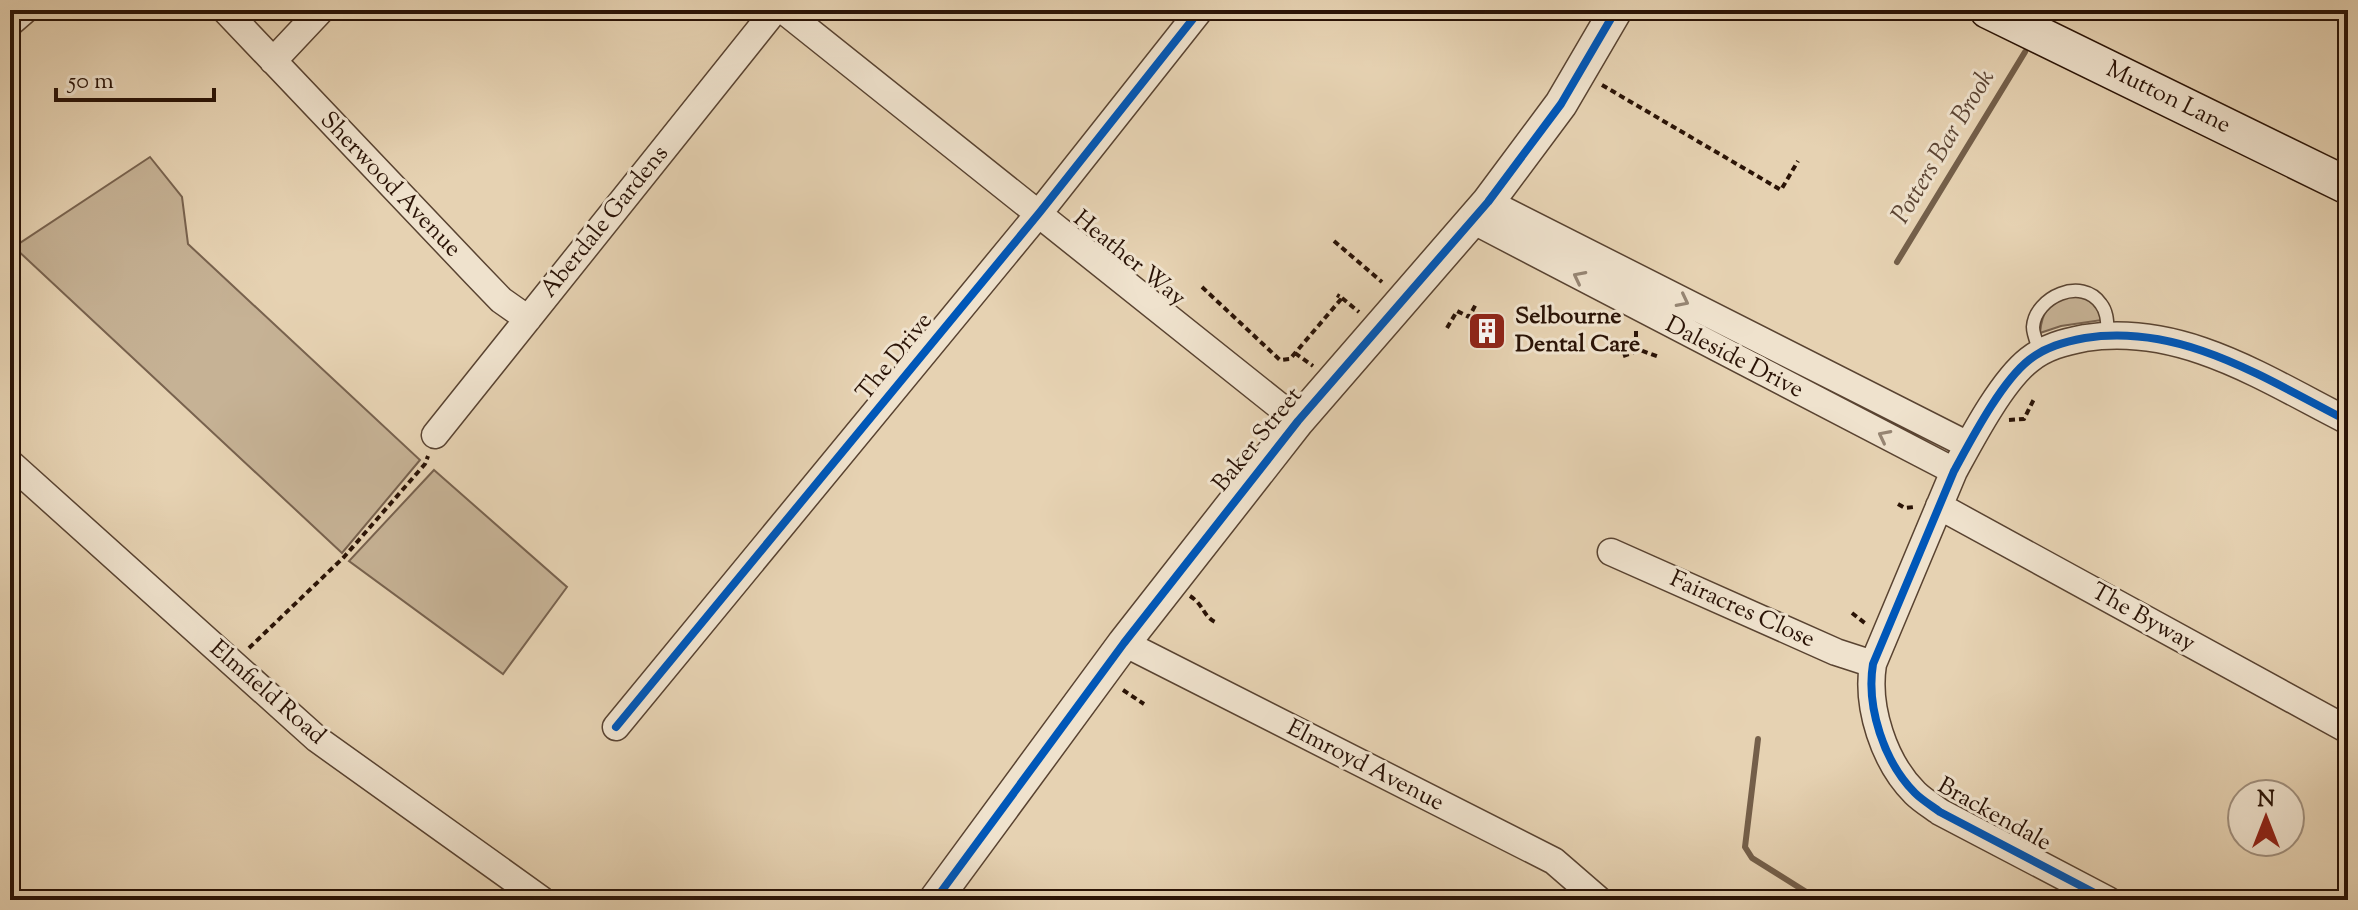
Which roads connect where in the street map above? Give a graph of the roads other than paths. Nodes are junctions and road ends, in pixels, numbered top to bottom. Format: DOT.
graph roads {
  1 [pos="25,10"];
  2 [pos="225,10"];
  3 [pos="321,10"];
  4 [pos="775,10"];
  5 [pos="783,10"];
  6 [pos="1200,10"];
  7 [pos="1616,10"];
  8 [pos="1988,10"];
  9 [pos="10,23"];
  10 [pos="273,61"];
  11 [pos="2348,186"];
  12 [pos="1480,211"];
  13 [pos="1040,212"];
  14 [pos="528,319"];
  15 [pos="2108,335"];
  16 [pos="2040,352"];
  17 [pos="1298,421"];
  18 [pos="2348,421"];
  19 [pos="435,435"];
  20 [pos="1968,445"];
  21 [pos="10,463"];
  22 [pos="1954,471"];
  23 [pos="1939,506"];
  24 [pos="1611,552"];
  25 [pos="1124,643"];
  26 [pos="1873,664"];
  27 [pos="616,727"];
  28 [pos="2348,730"];
  29 [pos="1587,896"];
  30 [pos="542,900"];
  31 [pos="935,900"];
  32 [pos="2108,900"];
  1 -- 9 [label="street"];
  2 -- 10 [label="street, Sherwood Avenue"];
  3 -- 10 [label="street"];
  4 -- 14 [label="street, Aberdale Gardens"];
  5 -- 13 [label="street, Heather Way"];
  6 -- 13 [label="street, The Drive"];
  7 -- 12 [label="street, Baker Street"];
  8 -- 11 [label="main road, Mutton Lane"];
  10 -- 14 [label="street, Sherwood Avenue"];
  12 -- 17 [label="street, Baker Street"];
  12 -- 20 [label="street, Daleside Drive, one-way"];
  22 -- 12 [label="street, Daleside Drive, one-way"];
  13 -- 17 [label="street, Heather Way"];
  13 -- 27 [label="street, The Drive"];
  14 -- 19 [label="street, Aberdale Gardens"];
  15 -- 16 [label="street"];
  15 -- 16 [label="lane"];
  15 -- 18 [label="street"];
  16 -- 20 [label="street, Brackendale"];
  17 -- 25 [label="street, Baker Street"];
  20 -- 22 [label="street, Brackendale"];
  21 -- 30 [label="street, Elmfield Road"];
  22 -- 23 [label="street, Brackendale"];
  23 -- 26 [label="street, Brackendale"];
  23 -- 28 [label="street, The Byway"];
  24 -- 26 [label="street, Fairacres Close"];
  25 -- 29 [label="street, Elmroyd Avenue"];
  25 -- 31 [label="street, Baker Street"];
  26 -- 32 [label="street, Brackendale"];
}
